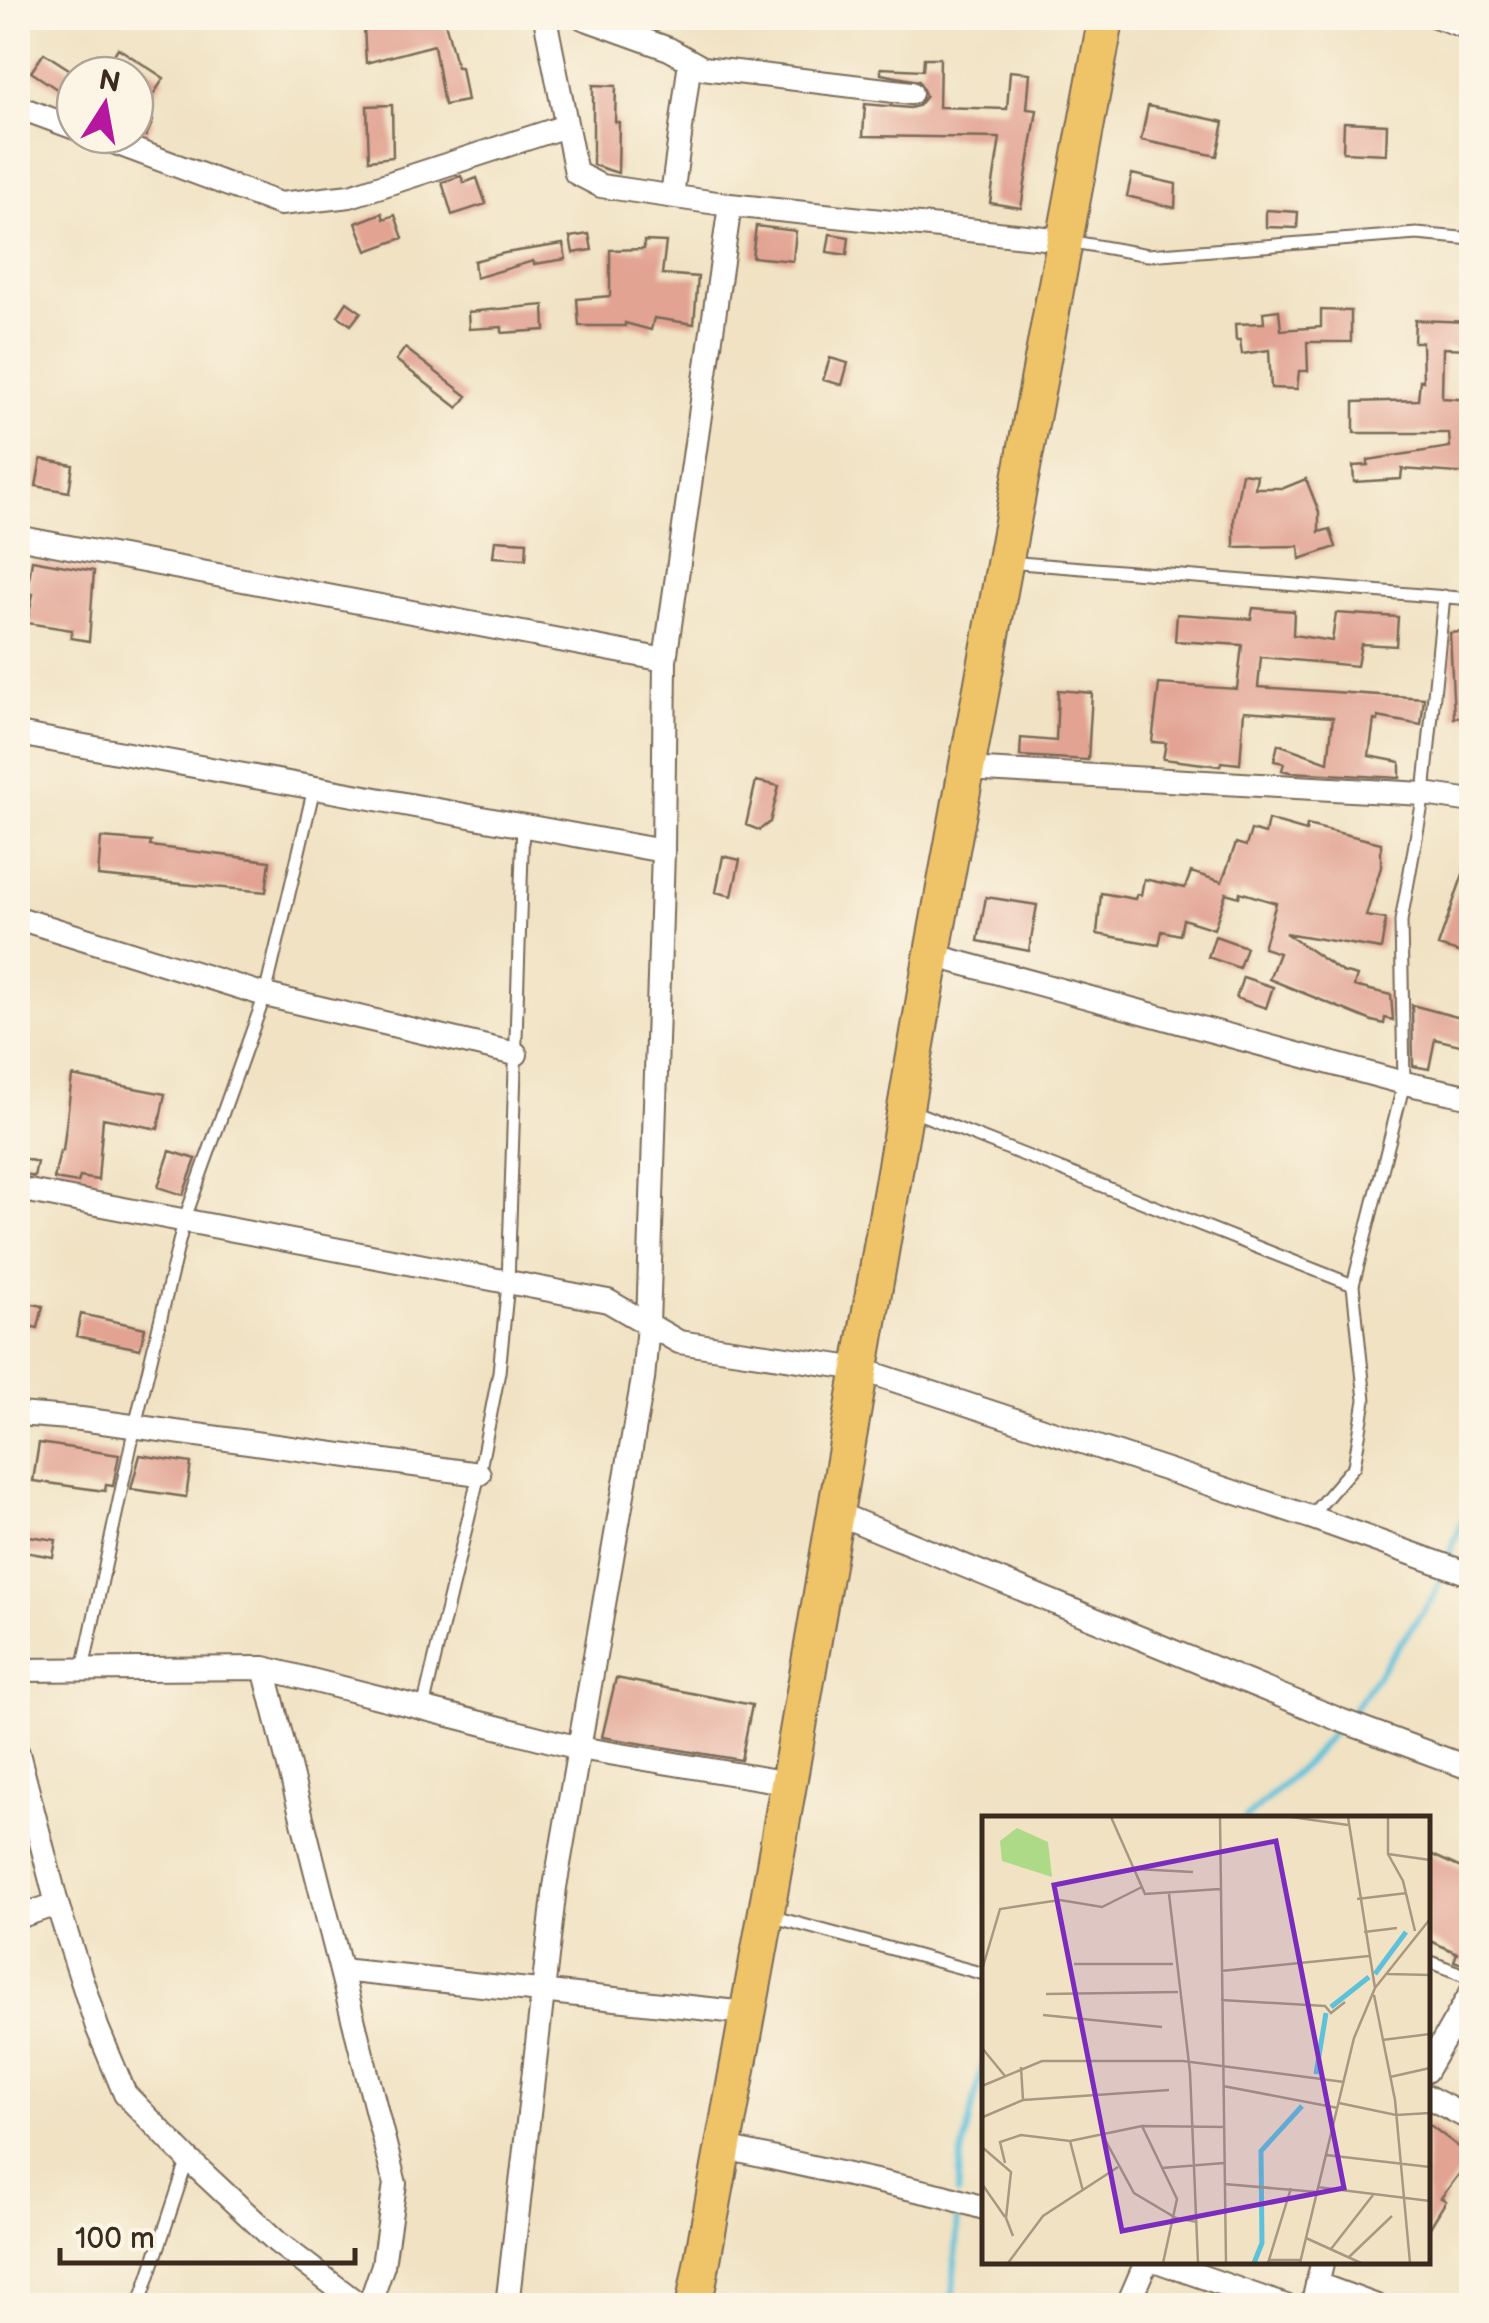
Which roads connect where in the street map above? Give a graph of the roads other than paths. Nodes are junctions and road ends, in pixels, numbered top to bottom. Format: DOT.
graph roads {
  1 [pos="545,18"];
  2 [pos="584,18"];
  3 [pos="1106,18"];
  4 [pos="1424,18"];
  5 [pos="1472,35"];
  6 [pos="690,61"];
  7 [pos="911,94"];
  8 [pos="18,107"];
  9 [pos="55,121"];
  10 [pos="566,126"];
  11 [pos="148,155"];
  12 [pos="672,196"];
  13 [pos="730,204"];
  14 [pos="1472,238"];
  15 [pos="1064,240"];
  16 [pos="27,539"];
  17 [pos="1006,562"];
  18 [pos="1444,596"];
  19 [pos="1472,599"];
  20 [pos="665,660"];
  21 [pos="18,734"];
  22 [pos="966,769"];
  23 [pos="314,788"];
  24 [pos="1424,794"];
  25 [pos="1472,801"];
  26 [pos="523,824"];
  27 [pos="663,850"];
  28 [pos="18,918"];
  29 [pos="932,955"];
  30 [pos="265,994"];
  31 [pos="516,1054"];
  32 [pos="1404,1083"];
  33 [pos="1472,1098"];
  34 [pos="906,1109"];
  35 [pos="18,1189"];
  36 [pos="184,1221"];
  37 [pos="508,1284"];
  38 [pos="1353,1285"];
  39 [pos="648,1325"];
  40 [pos="860,1370"];
  41 [pos="18,1414"];
  42 [pos="134,1426"];
  43 [pos="479,1474"];
  44 [pos="836,1513"];
  45 [pos="1310,1517"];
  46 [pos="1472,1576"];
  47 [pos="264,1668"];
  48 [pos="83,1669"];
  49 [pos="18,1670"];
  50 [pos="423,1708"];
  51 [pos="579,1748"];
  52 [pos="18,1753"];
  53 [pos="1472,1770"];
  54 [pos="789,1783"];
  55 [pos="57,1904"];
  56 [pos="766,1914"];
  57 [pos="18,1917"];
  58 [pos="1429,1961"];
  59 [pos="341,1970"];
  60 [pos="982,1973"];
  61 [pos="1472,1978"];
  62 [pos="543,1991"];
  63 [pos="1472,1991"];
  64 [pos="747,2012"];
  65 [pos="1429,2067"];
  66 [pos="1429,2098"];
  67 [pos="1472,2120"];
  68 [pos="721,2147"];
  69 [pos="188,2159"];
  70 [pos="982,2207"];
  71 [pos="1148,2263"];
  72 [pos="1159,2263"];
  73 [pos="1322,2263"];
  74 [pos="1314,2295"];
  75 [pos="139,2306"];
  76 [pos="361,2306"];
  77 [pos="369,2306"];
  78 [pos="507,2306"];
  79 [pos="694,2306"];
  80 [pos="1127,2306"];
  81 [pos="1286,2306"];
  82 [pos="1377,2306"];
  1 -- 10 [label="street"];
  2 -- 6 [label="street"];
  3 -- 15 [label="main road"];
  4 -- 5 [label="lane"];
  6 -- 7 [label="street"];
  6 -- 12 [label="street"];
  8 -- 9 [label="street"];
  10 -- 11 [label="street"];
  10 -- 12 [label="street"];
  12 -- 13 [label="street"];
  13 -- 15 [label="street"];
  13 -- 20 [label="street"];
  14 -- 15 [label="lane"];
  15 -- 17 [label="main road"];
  16 -- 20 [label="street"];
  17 -- 18 [label="lane"];
  17 -- 22 [label="main road"];
  18 -- 19 [label="lane"];
  18 -- 24 [label="lane"];
  20 -- 27 [label="street"];
  21 -- 23 [label="street"];
  22 -- 24 [label="street"];
  22 -- 29 [label="main road"];
  23 -- 26 [label="street"];
  23 -- 30 [label="lane"];
  24 -- 25 [label="street"];
  24 -- 32 [label="lane"];
  26 -- 27 [label="street"];
  26 -- 31 [label="lane"];
  27 -- 39 [label="street"];
  28 -- 30 [label="street"];
  29 -- 32 [label="street"];
  29 -- 34 [label="main road"];
  30 -- 31 [label="street"];
  30 -- 36 [label="lane"];
  31 -- 37 [label="lane"];
  32 -- 33 [label="street"];
  32 -- 38 [label="lane"];
  34 -- 38 [label="lane"];
  34 -- 40 [label="main road"];
  35 -- 36 [label="street"];
  36 -- 37 [label="street"];
  36 -- 42 [label="lane"];
  37 -- 39 [label="street"];
  37 -- 43 [label="lane"];
  38 -- 45 [label="lane"];
  39 -- 40 [label="street"];
  39 -- 51 [label="street"];
  40 -- 44 [label="main road"];
  40 -- 45 [label="street"];
  41 -- 42 [label="street"];
  42 -- 43 [label="street"];
  42 -- 48 [label="lane"];
  43 -- 50 [label="lane"];
  44 -- 53 [label="street"];
  44 -- 54 [label="main road"];
  45 -- 46 [label="street"];
  47 -- 48 [label="street"];
  47 -- 50 [label="street"];
  47 -- 59 [label="street"];
  48 -- 49 [label="street"];
  50 -- 51 [label="street"];
  51 -- 54 [label="street"];
  51 -- 62 [label="street"];
  52 -- 55 [label="street"];
  54 -- 56 [label="main road"];
  55 -- 57 [label="street"];
  55 -- 69 [label="street"];
  56 -- 60 [label="lane"];
  56 -- 64 [label="main road"];
  58 -- 61 [label="lane"];
  59 -- 62 [label="street"];
  59 -- 77 [label="street"];
  62 -- 64 [label="street"];
  62 -- 78 [label="street"];
  63 -- 65 [label="street"];
  64 -- 68 [label="main road"];
  66 -- 67 [label="street"];
  68 -- 70 [label="street"];
  68 -- 79 [label="main road"];
  69 -- 75 [label="lane"];
  69 -- 76 [label="street"];
  71 -- 80 [label="street"];
  72 -- 81 [label="street"];
  73 -- 74 [label="street"];
  74 -- 82 [label="street"];
}
